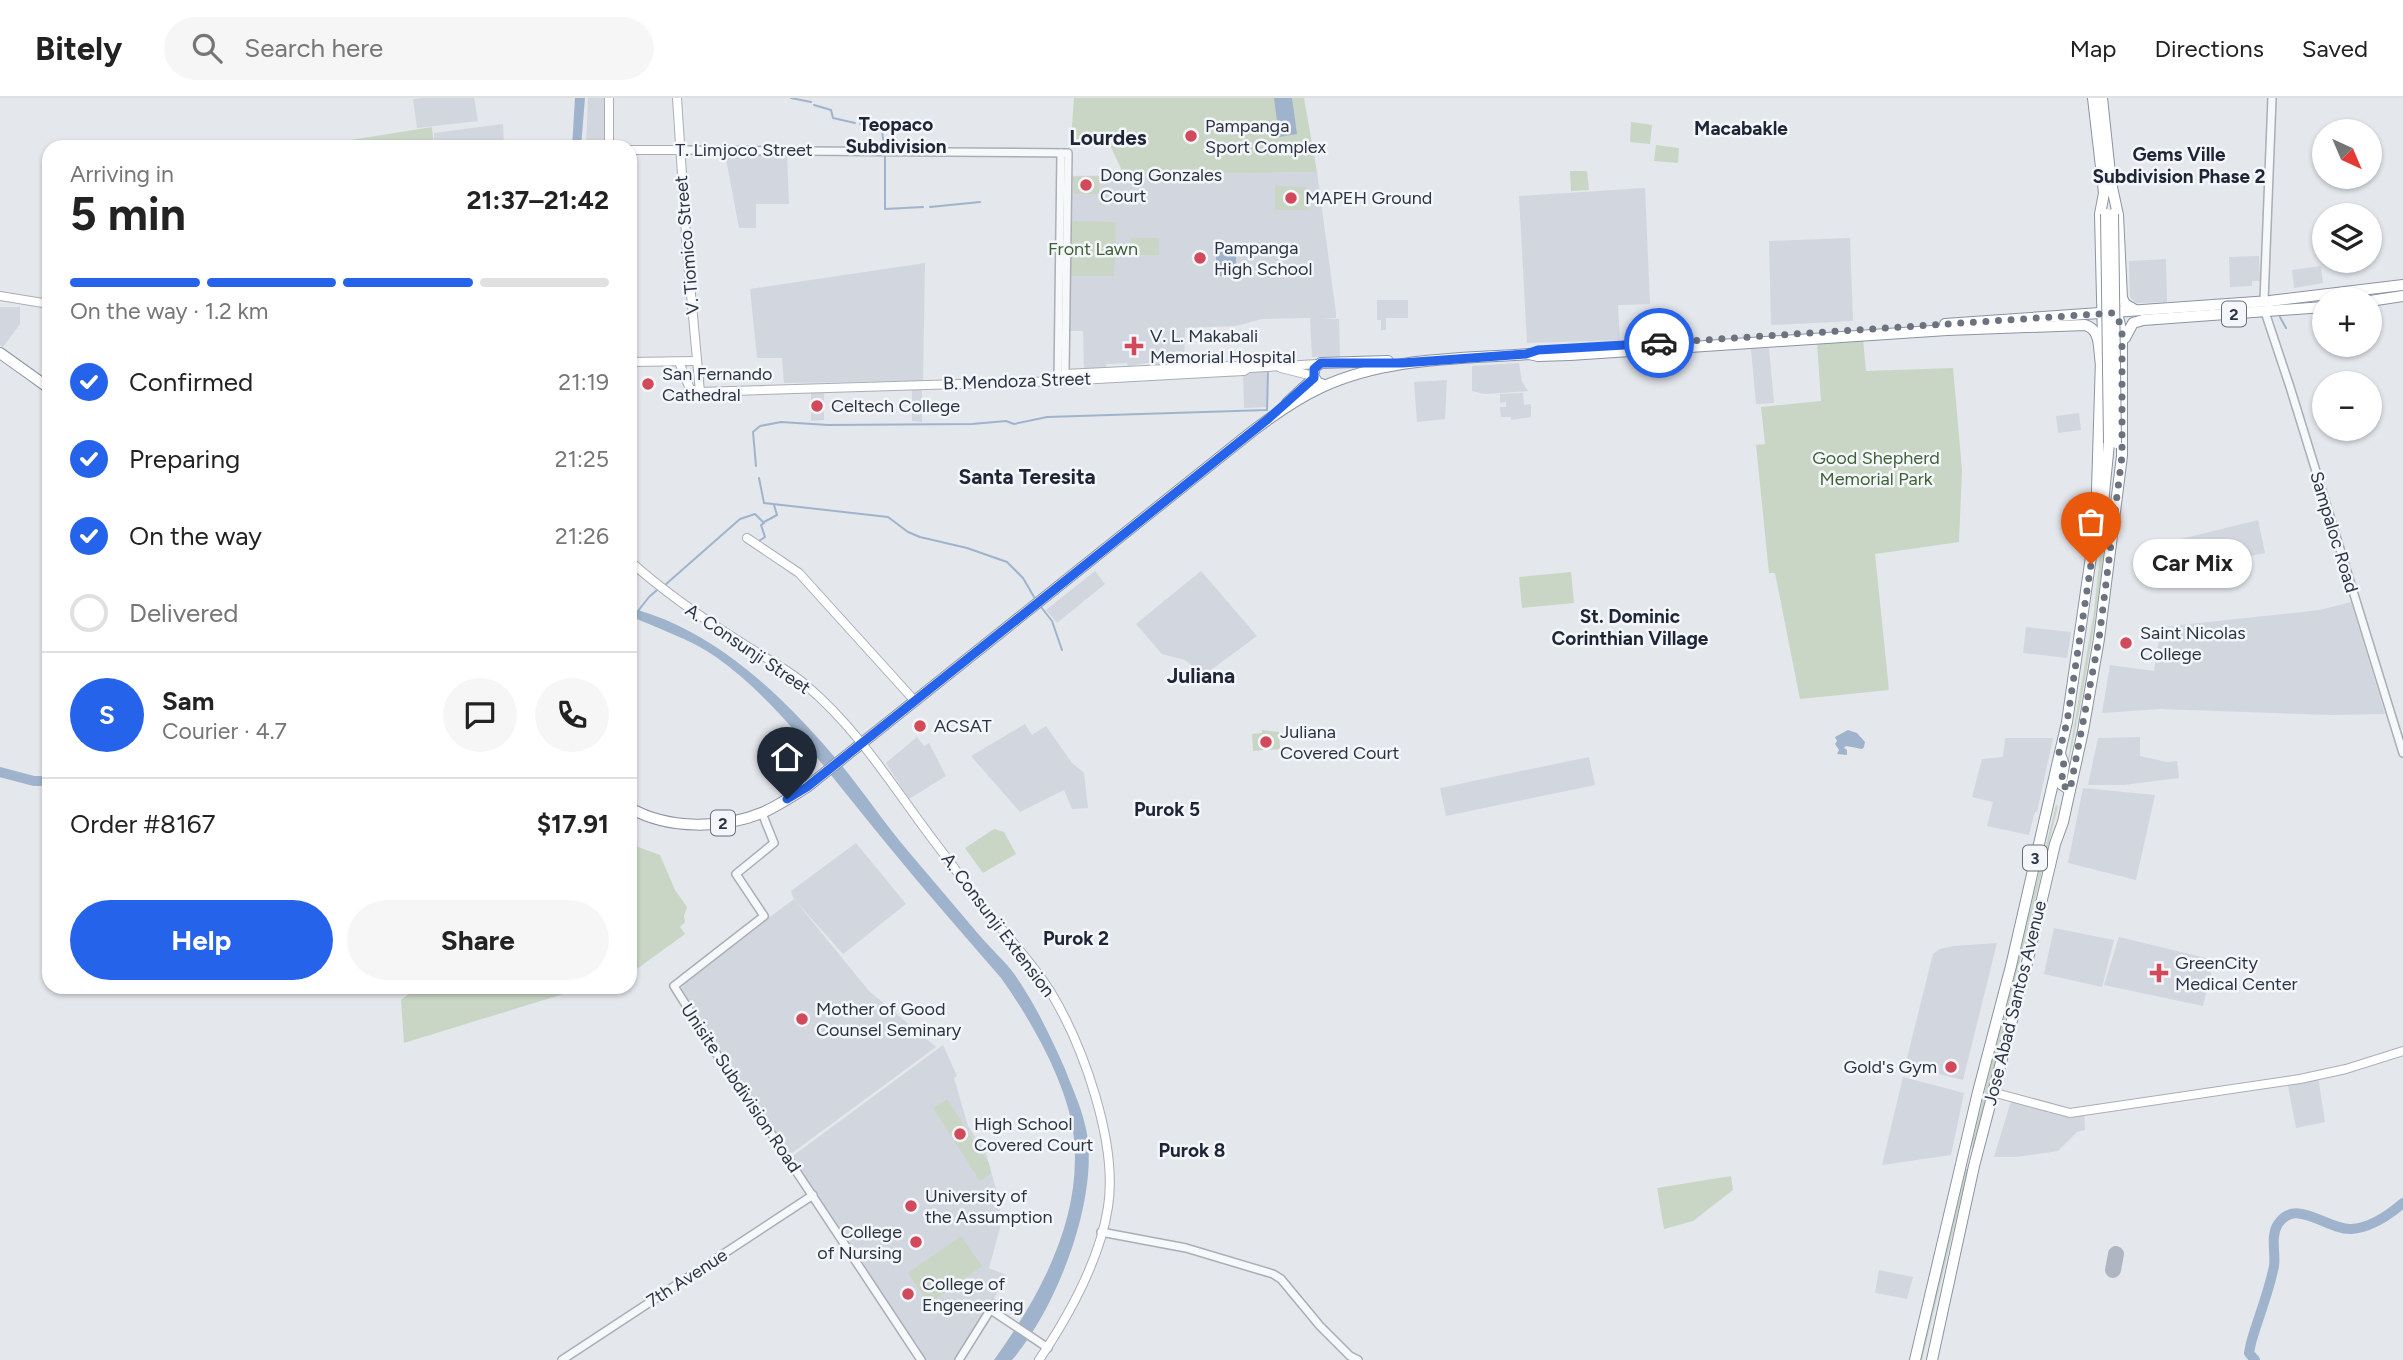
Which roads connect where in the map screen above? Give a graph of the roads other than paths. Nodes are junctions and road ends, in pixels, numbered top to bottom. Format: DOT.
graph roads {
  1 [pos="609,98"];
  2 [pos="677,98"];
  3 [pos="2093,98"];
  4 [pos="2102,98"];
  5 [pos="2272,98"];
  6 [pos="609,140"];
  7 [pos="637,150"];
  8 [pos="680,150"];
  9 [pos="2108,190"];
  10 [pos="2101,260"];
  11 [pos="2120,260"];
  12 [pos="2403,285"];
  13 [pos="0,296"];
  14 [pos="2403,296"];
  15 [pos="2382,299"];
  16 [pos="2264,300"];
  17 [pos="42,303"];
  18 [pos="2312,306"];
  19 [pos="2135,310"];
  20 [pos="2107,313"];
  21 [pos="1062,326"];
  22 [pos="2122,333"];
  23 [pos="2103,336"];
  24 [pos="0,352"];
  25 [pos="2123,353"];
  26 [pos="1530,354"];
  27 [pos="697,361"];
  28 [pos="637,362"];
  29 [pos="679,362"];
  30 [pos="1329,363"];
  31 [pos="1402,363"];
  32 [pos="1318,364"];
  33 [pos="2101,364"];
  34 [pos="1278,367"];
  35 [pos="1248,368"];
  36 [pos="1065,374"];
  37 [pos="1313,377"];
  38 [pos="1058,380"];
  39 [pos="42,383"];
  40 [pos="1328,384"];
  41 [pos="700,393"];
  42 [pos="1268,419"];
  43 [pos="2112,443"];
  44 [pos="2115,500"];
  45 [pos="2096,522"];
  46 [pos="747,538"];
  47 [pos="637,567"];
  48 [pos="914,700"];
  49 [pos="862,741"];
  50 [pos="2059,753"];
  51 [pos="2403,753"];
  52 [pos="2070,790"];
  53 [pos="2049,798"];
  54 [pos="637,812"];
  55 [pos="762,813"];
  56 [pos="2063,822"];
  57 [pos="2403,1051"];
  58 [pos="1992,1092"];
  59 [pos="1965,1149"];
  60 [pos="1978,1151"];
  61 [pos="1961,1165"];
  62 [pos="1974,1166"];
  63 [pos="813,1195"];
  64 [pos="1101,1232"];
  65 [pos="1048,1348"];
  66 [pos="562,1360"];
  67 [pos="921,1360"];
  68 [pos="958,1360"];
  69 [pos="1039,1360"];
  70 [pos="1358,1360"];
  71 [pos="1915,1360"];
  72 [pos="1932,1360"];
  1 -- 6 [label="main road"];
  2 -- 8 [label="main road, V. Tiomico Street"];
  3 -- 9 [label="highway, Jose Abad Santos Avenue / 3"];
  4 -- 9 [label="highway, Jose Abad Santos Avenue / 3"];
  5 -- 16 [label="street, Sampaloc Road"];
  7 -- 8 [label="main road, T. Limjoco Street"];
  8 -- 21 [label="street, T. Limjoco Street"];
  8 -- 27 [label="main road, V. Tiomico Street"];
  9 -- 10 [label="highway, Jose Abad Santos Avenue / 3"];
  9 -- 11 [label="highway"];
  9 -- 43 [label="highway, 3, bridge"];
  10 -- 11 [label="highway"];
  10 -- 20 [label="highway, Jose Abad Santos Avenue / 3"];
  11 -- 19 [label="highway"];
  12 -- 16 [label="highway, 2"];
  13 -- 17 [label="main road"];
  14 -- 15 [label="highway"];
  16 -- 18 [label="highway, 2"];
  16 -- 19 [label="highway, 2"];
  16 -- 25 [label="highway, Jose Abad Santos Avenue / 2"];
  16 -- 51 [label="street, Sampaloc Road"];
  19 -- 20 [label="highway, 2"];
  20 -- 22 [label="highway, Jose Abad Santos Avenue / 3"];
  20 -- 23 [label="highway, Jose Abad Santos Avenue / 3"];
  20 -- 26 [label="highway, 2"];
  21 -- 36 [label="street"];
  21 -- 38 [label="street"];
  22 -- 23 [label="highway"];
  22 -- 25 [label="highway, Jose Abad Santos Avenue / 3"];
  23 -- 33 [label="highway, Jose Abad Santos Avenue / 3"];
  24 -- 39 [label="highway"];
  25 -- 44 [label="highway, Jose Abad Santos Avenue / 3"];
  26 -- 31 [label="highway, 2"];
  26 -- 33 [label="highway, Jose Abad Santos Avenue / 2"];
  27 -- 29 [label="main road"];
  27 -- 41 [label="main road, V. Tiomico Street"];
  28 -- 29 [label="main road"];
  29 -- 41 [label="main road"];
  30 -- 31 [label="highway, 2"];
  30 -- 32 [label="highway, 2"];
  30 -- 40 [label="highway"];
  31 -- 40 [label="highway, 2"];
  32 -- 34 [label="main road, B. Mendoza Street"];
  32 -- 37 [label="highway, 2"];
  33 -- 45 [label="highway, Jose Abad Santos Avenue / 3"];
  34 -- 35 [label="main road, B. Mendoza Street"];
  34 -- 37 [label="main road, B. Mendoza Street"];
  35 -- 36 [label="main road, B. Mendoza Street"];
  35 -- 38 [label="main road, B. Mendoza Street"];
  37 -- 40 [label="highway"];
  37 -- 42 [label="highway, 2"];
  38 -- 41 [label="main road, B. Mendoza Street"];
  40 -- 42 [label="highway, 2"];
  42 -- 48 [label="highway, 2"];
  43 -- 44 [label="highway, 3"];
  43 -- 45 [label="highway, 3"];
  44 -- 52 [label="highway, Jose Abad Santos Avenue / 3"];
  45 -- 50 [label="highway, Jose Abad Santos Avenue / 3"];
  46 -- 48 [label="main road"];
  47 -- 49 [label="main road, A. Consunji Street"];
  48 -- 49 [label="highway, 2"];
  49 -- 55 [label="highway, 2"];
  49 -- 64 [label="main road, A. Consunji Extension"];
  50 -- 52 [label="highway"];
  50 -- 53 [label="highway, Jose Abad Santos Avenue / 3"];
  52 -- 56 [label="highway, Jose Abad Santos Avenue / 3"];
  53 -- 56 [label="highway"];
  53 -- 59 [label="highway, Jose Abad Santos Avenue / 3"];
  54 -- 55 [label="highway, 2"];
  55 -- 63 [label="street, Unisite Subdivision Road"];
  56 -- 58 [label="highway, Jose Abad Santos Avenue / 3"];
  57 -- 58 [label="main road"];
  58 -- 60 [label="highway, Jose Abad Santos Avenue / 3"];
  59 -- 60 [label="highway"];
  59 -- 61 [label="highway, Jose Abad Santos Avenue / 3"];
  60 -- 62 [label="highway, Jose Abad Santos Avenue / 3"];
  61 -- 62 [label="highway"];
  61 -- 71 [label="highway, Jose Abad Santos Avenue / 3"];
  62 -- 72 [label="highway, Jose Abad Santos Avenue / 3"];
  63 -- 66 [label="street, 7th Avenue"];
  63 -- 67 [label="street, Unisite Subdivision Road"];
  64 -- 65 [label="main road, A. Consunji Extension"];
  64 -- 70 [label="street"];
  65 -- 68 [label="street"];
  65 -- 69 [label="main road, A. Consunji Extension"];
}
